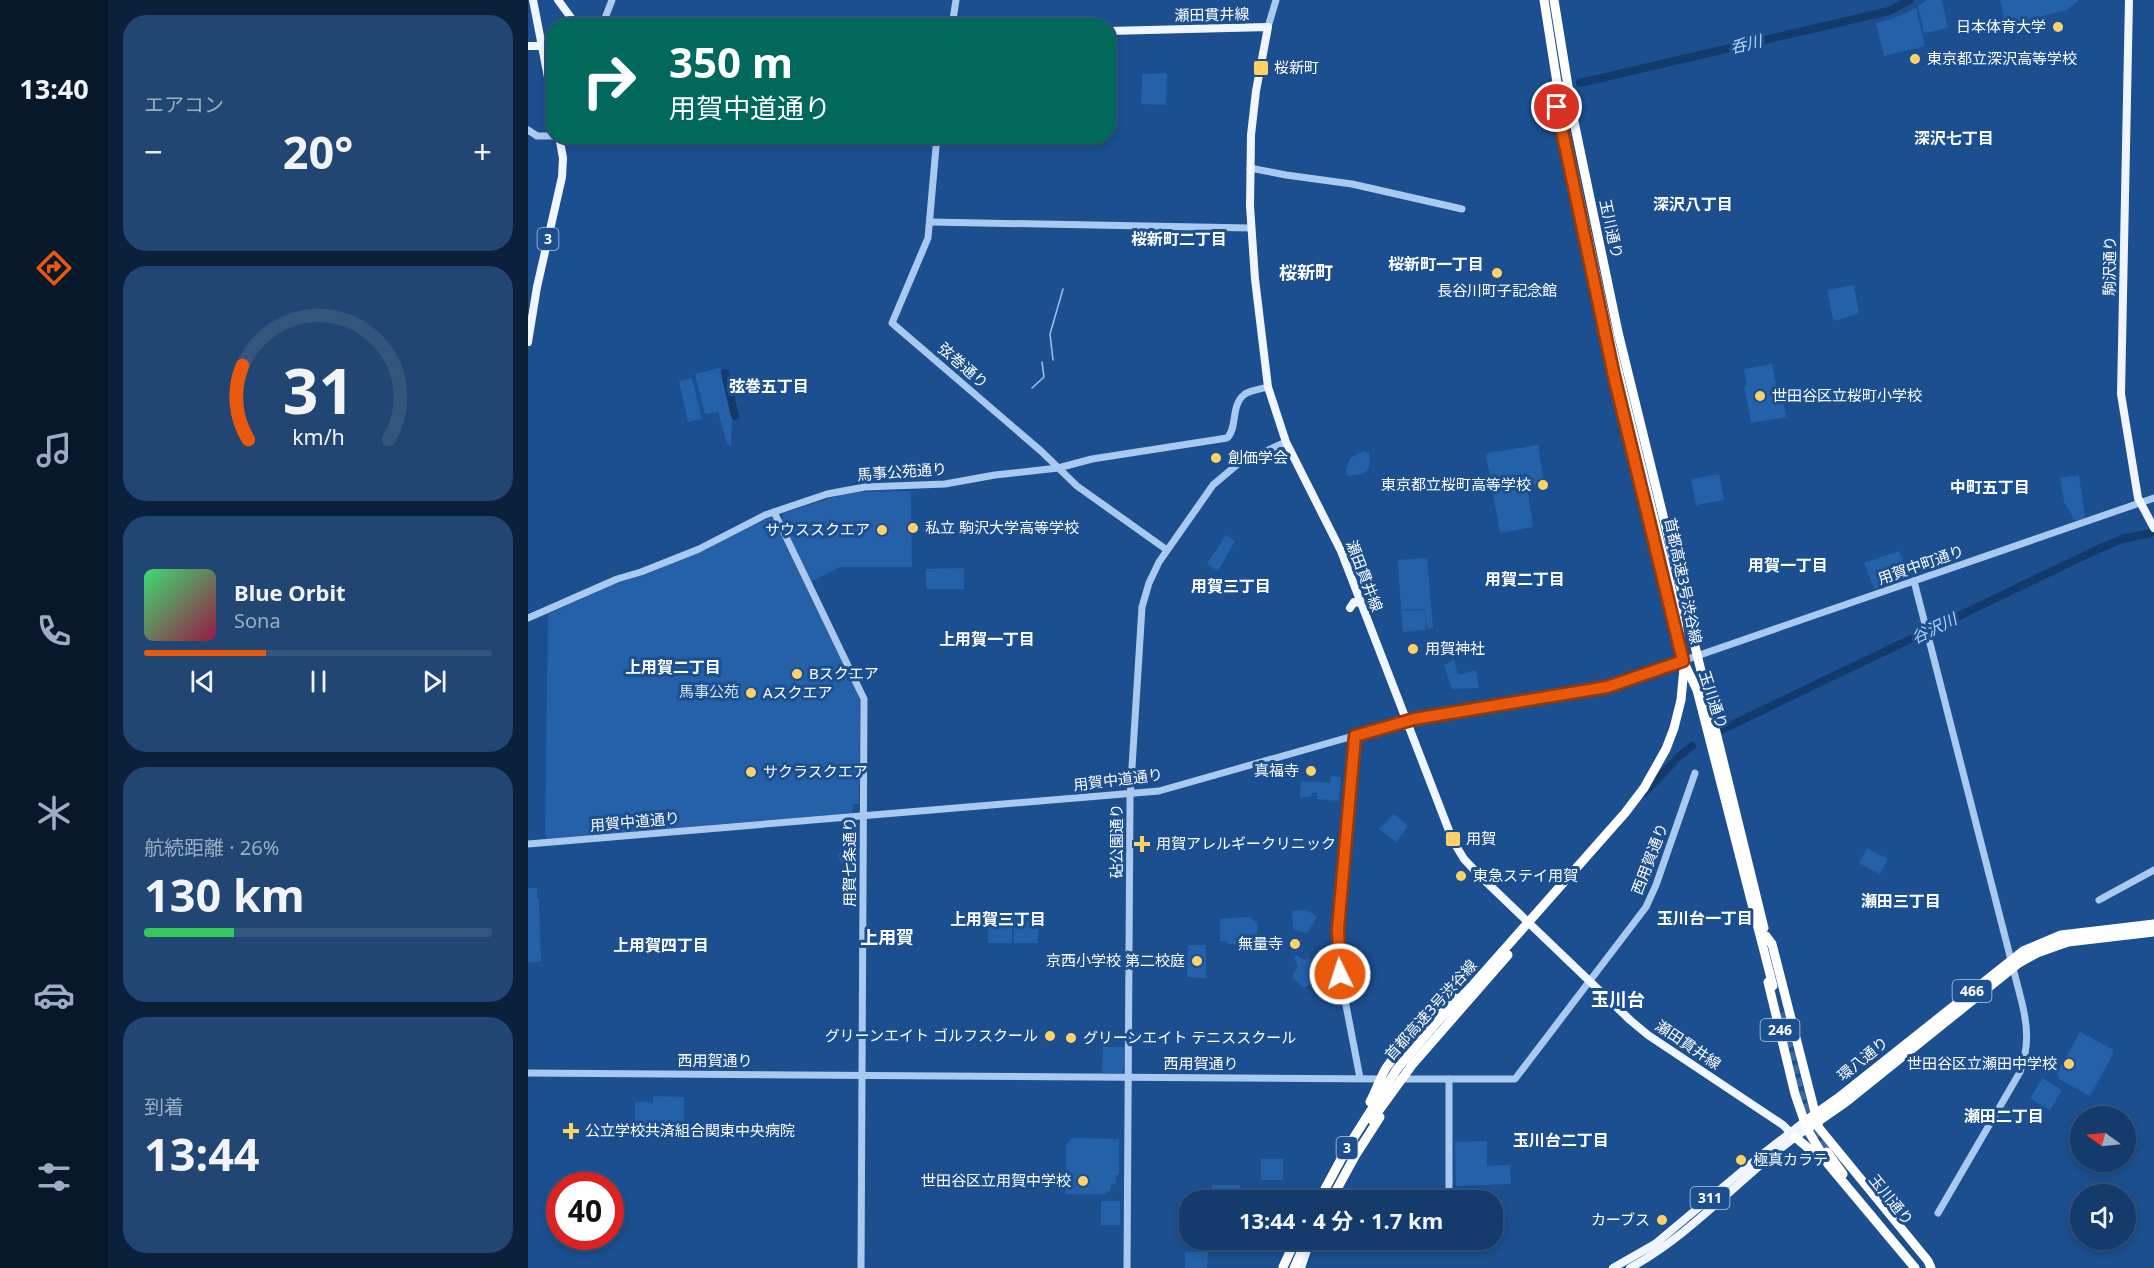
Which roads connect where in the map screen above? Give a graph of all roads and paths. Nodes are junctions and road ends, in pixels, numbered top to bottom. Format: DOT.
graph roads {
  1 [pos="533,0"];
  2 [pos="558,0"];
  3 [pos="612,0"];
  4 [pos="956,0"];
  5 [pos="1276,0"];
  6 [pos="1543,0"];
  7 [pos="1552,0"];
  8 [pos="2129,0"];
  9 [pos="572,18"];
  10 [pos="605,18"];
  11 [pos="953,18"];
  12 [pos="1269,27"];
  13 [pos="1116,31"];
  14 [pos="528,46"];
  15 [pos="541,46"];
  16 [pos="546,46"];
  17 [pos="546,70"];
  18 [pos="528,130"];
  19 [pos="546,136"];
  20 [pos="560,144"];
  21 [pos="936,144"];
  22 [pos="1250,168"];
  23 [pos="1462,209"];
  24 [pos="931,222"];
  25 [pos="1250,228"];
  26 [pos="528,342"];
  27 [pos="1268,387"];
  28 [pos="1286,442"];
  29 [pos="1058,468"];
  30 [pos="2154,498"];
  31 [pos="2139,502"];
  32 [pos="774,512"];
  33 [pos="2154,528"];
  34 [pos="1167,550"];
  35 [pos="1914,581"];
  36 [pos="1360,603"];
  37 [pos="1350,608"];
  38 [pos="528,618"];
  39 [pos="1697,656"];
  40 [pos="1683,661"];
  41 [pos="1406,721"];
  42 [pos="1355,736"];
  43 [pos="1695,773"];
  44 [pos="1130,794"];
  45 [pos="864,816"];
  46 [pos="528,844"];
  47 [pos="2154,870"];
  48 [pos="2099,900"];
  49 [pos="2154,924"];
  50 [pos="2154,932"];
  51 [pos="1763,936"];
  52 [pos="2011,964"];
  53 [pos="1590,981"];
  54 [pos="1471,987"];
  55 [pos="1776,987"];
  56 [pos="1425,1050"];
  57 [pos="1398,1053"];
  58 [pos="528,1073"];
  59 [pos="862,1075"];
  60 [pos="1129,1077"];
  61 [pos="1360,1078"];
  62 [pos="1449,1079"];
  63 [pos="1809,1090"];
  64 [pos="1796,1094"];
  65 [pos="1378,1099"];
  66 [pos="1812,1103"];
  67 [pos="1827,1107"];
  68 [pos="1816,1119"];
  69 [pos="1805,1126"];
  70 [pos="1792,1135"];
  71 [pos="1828,1150"];
  72 [pos="1828,1164"];
  73 [pos="1449,1188"];
  74 [pos="1318,1190"];
  75 [pos="1324,1190"];
  76 [pos="1331,1190"];
  77 [pos="1337,1190"];
  78 [pos="1938,1214"];
  79 [pos="1294,1250"];
  80 [pos="1297,1250"];
  81 [pos="1303,1250"];
  82 [pos="861,1268"];
  83 [pos="1127,1268"];
  84 [pos="1291,1268"];
  85 [pos="1613,1268"];
  86 [pos="1630,1268"];
  87 [pos="1915,1268"];
  88 [pos="1921,1268"];
  89 [pos="1931,1268"];
  1 -- 15 [label="main road"];
  2 -- 9 [label="main road"];
  3 -- 10 [label="street"];
  4 -- 11 [label="street"];
  5 -- 12 [label="street"];
  6 -- 40 [label="highway, 玉川通り / 246"];
  6 -- 54 [label="highway, 首都高速3号渋谷線 / 3"];
  7 -- 39 [label="highway, 玉川通り / 246"];
  7 -- 56 [label="highway, 首都高速3号渋谷線 / 3"];
  8 -- 31 [label="main road, 駒沢通り"];
  12 -- 13 [label="main road, 瀬田貫井線"];
  12 -- 22 [label="main road, 瀬田貫井線"];
  14 -- 15 [label="main road"];
  15 -- 16 [label="main road"];
  15 -- 17 [label="main road"];
  18 -- 19 [label="street"];
  20 -- 26 [label="main road, 3"];
  21 -- 24 [label="street, 弦巻通り"];
  22 -- 23 [label="street"];
  22 -- 25 [label="main road, 瀬田貫井線"];
  24 -- 25 [label="street"];
  24 -- 29 [label="street, 弦巻通り"];
  25 -- 27 [label="main road, 瀬田貫井線"];
  27 -- 28 [label="main road, 瀬田貫井線"];
  27 -- 29 [label="street, 馬事公苑通り"];
  28 -- 34 [label="street, 砧公園通り"];
  28 -- 36 [label="main road, 瀬田貫井線"];
  29 -- 32 [label="street, 馬事公苑通り"];
  29 -- 34 [label="street, 弦巻通り"];
  30 -- 31 [label="street, 用賀中町通り"];
  31 -- 33 [label="main road, 駒沢通り"];
  31 -- 35 [label="street, 用賀中町通り"];
  32 -- 38 [label="street, 馬事公苑通り"];
  32 -- 45 [label="street, 用賀七条通り"];
  34 -- 44 [label="street, 砧公園通り"];
  35 -- 39 [label="street, 用賀中町通り"];
  35 -- 52 [label="street"];
  36 -- 37 [label="main road"];
  36 -- 41 [label="main road, 瀬田貫井線"];
  39 -- 40 [label="street, 用賀中道通り"];
  39 -- 51 [label="highway, 玉川通り / 246"];
  40 -- 41 [label="street, 用賀中道通り"];
  40 -- 51 [label="highway, 玉川通り / 246"];
  41 -- 42 [label="street, 用賀中道通り"];
  41 -- 53 [label="main road, 瀬田貫井線"];
  42 -- 44 [label="street, 用賀中道通り"];
  42 -- 61 [label="street"];
  43 -- 53 [label="street, 西用賀通り"];
  44 -- 45 [label="street, 用賀中道通り"];
  44 -- 60 [label="street, 砧公園通り"];
  45 -- 46 [label="street, 用賀中道通り"];
  45 -- 59 [label="street, 用賀七条通り"];
  47 -- 48 [label="street"];
  49 -- 52 [label="highway, 環八通り / 466"];
  50 -- 52 [label="highway, 環八通り / 466"];
  51 -- 55 [label="highway, 玉川通り / 246"];
  51 -- 63 [label="highway, 246"];
  51 -- 64 [label="highway, 246"];
  52 -- 67 [label="highway, 環八通り / 466"];
  52 -- 68 [label="highway, 環八通り / 466"];
  52 -- 78 [label="street"];
  53 -- 62 [label="street, 西用賀通り"];
  53 -- 70 [label="main road, 瀬田貫井線"];
  54 -- 57 [label="highway"];
  54 -- 65 [label="highway, 首都高速3号渋谷線 / 3"];
  56 -- 76 [label="highway, 首都高速3号渋谷線 / 3"];
  56 -- 77 [label="highway"];
  57 -- 65 [label="highway"];
  57 -- 74 [label="highway"];
  58 -- 59 [label="street, 西用賀通り"];
  59 -- 60 [label="street, 西用賀通り"];
  59 -- 82 [label="street, 用賀七条通り"];
  60 -- 61 [label="street, 西用賀通り"];
  60 -- 83 [label="street, 砧公園通り"];
  61 -- 62 [label="street, 西用賀通り"];
  62 -- 73 [label="street"];
  63 -- 64 [label="highway"];
  63 -- 66 [label="highway, 246"];
  64 -- 69 [label="highway, 246"];
  65 -- 75 [label="highway, 首都高速3号渋谷線 / 3"];
  66 -- 67 [label="highway"];
  66 -- 68 [label="highway, 246"];
  67 -- 68 [label="highway, 環八通り / 466"];
  68 -- 69 [label="highway, 環八通り / 466"];
  68 -- 71 [label="highway, 246"];
  69 -- 70 [label="main road, 環八通り / 311"];
  69 -- 71 [label="highway, 246"];
  70 -- 72 [label="highway"];
  70 -- 85 [label="main road, 環八通り / 311"];
  70 -- 86 [label="main road, 環八通り / 311"];
  71 -- 72 [label="highway, 246"];
  71 -- 88 [label="highway, 玉川通り / 246"];
  71 -- 89 [label="highway, 246"];
  72 -- 87 [label="highway, 246"];
  79 -- 84 [label="highway"];
  80 -- 84 [label="highway"];
  81 -- 84 [label="highway"];
}
